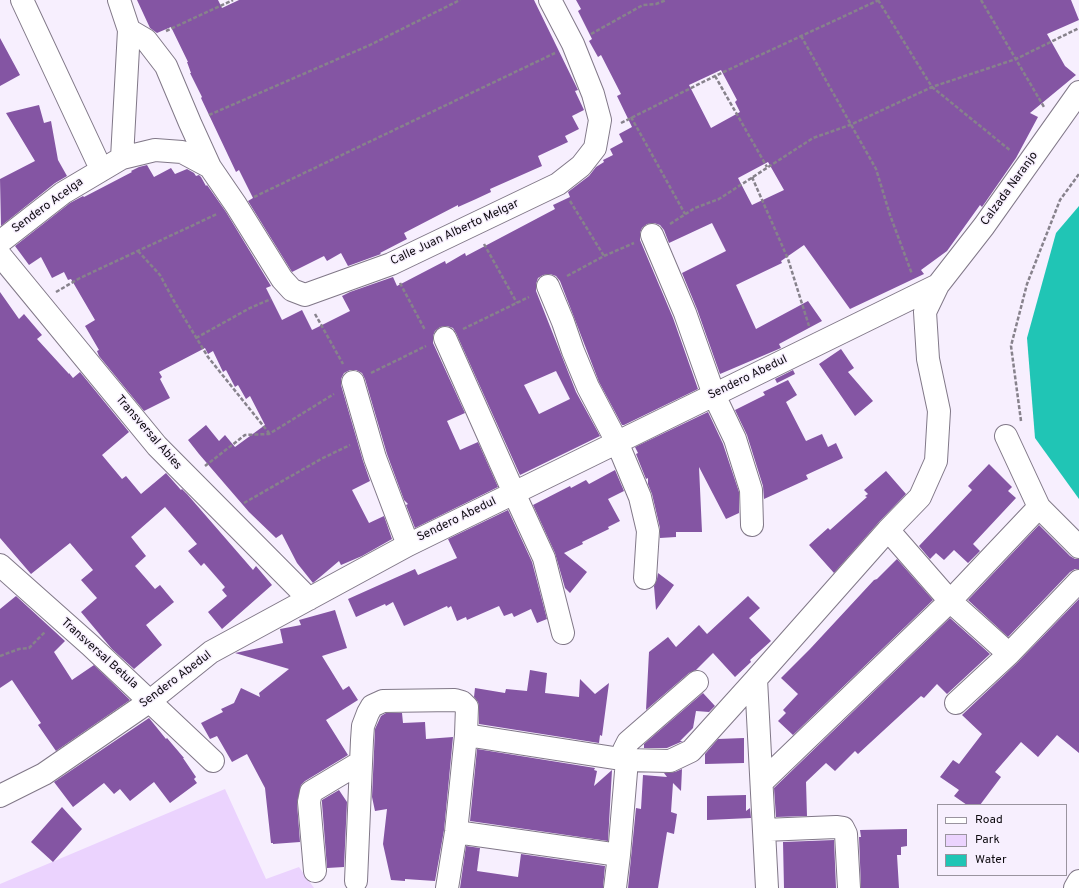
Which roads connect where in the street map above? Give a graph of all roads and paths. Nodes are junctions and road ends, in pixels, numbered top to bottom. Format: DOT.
graph roads {
  1 [pos="22,0"];
  2 [pos="119,0"];
  3 [pos="233,0"];
  4 [pos="460,0"];
  5 [pos="550,0"];
  6 [pos="666,0"];
  7 [pos="879,0"];
  8 [pos="981,0"];
  9 [pos="1079,28"];
  10 [pos="137,35"];
  11 [pos="801,36"];
  12 [pos="573,44"];
  13 [pos="1016,59"];
  14 [pos="715,76"];
  15 [pos="932,87"];
  16 [pos="1079,92"];
  17 [pos="631,117"];
  18 [pos="190,123"];
  19 [pos="850,125"];
  20 [pos="1055,126"];
  21 [pos="598,134"];
  22 [pos="122,158"];
  23 [pos="1028,164"];
  24 [pos="210,167"];
  25 [pos="767,167"];
  26 [pos="101,169"];
  27 [pos="1079,174"];
  28 [pos="752,177"];
  29 [pos="558,184"];
  30 [pos="236,205"];
  31 [pos="685,214"];
  32 [pos="652,235"];
  33 [pos="0,242"];
  34 [pos="484,244"];
  35 [pos="138,251"];
  36 [pos="0,255"];
  37 [pos="604,256"];
  38 [pos="398,279"];
  39 [pos="548,286"];
  40 [pos="929,290"];
  41 [pos="298,292"];
  42 [pos="39,303"];
  43 [pos="517,303"];
  44 [pos="196,338"];
  45 [pos="439,340"];
  46 [pos="815,346"];
  47 [pos="353,382"];
  48 [pos="714,395"];
  49 [pos="1014,429"];
  50 [pos="269,434"];
  51 [pos="369,437"];
  52 [pos="617,442"];
  53 [pos="188,478"];
  54 [pos="514,493"];
  55 [pos="1039,508"];
  56 [pos="225,515"];
  57 [pos="752,525"];
  58 [pos="888,530"];
  59 [pos="408,545"];
  60 [pos="1079,547"];
  61 [pos="0,565"];
  62 [pos="645,578"];
  63 [pos="1079,581"];
  64 [pos="309,599"];
  65 [pos="950,601"];
  66 [pos="59,617"];
  67 [pos="563,633"];
  68 [pos="1009,654"];
  69 [pos="0,656"];
  70 [pos="756,679"];
  71 [pos="697,682"];
  72 [pos="150,701"];
  73 [pos="956,703"];
  74 [pos="466,735"];
  75 [pos="627,760"];
  76 [pos="213,761"];
  77 [pos="361,762"];
  78 [pos="762,782"];
  79 [pos="0,796"];
  80 [pos="764,830"];
  81 [pos="456,832"];
  82 [pos="619,855"];
  83 [pos="315,871"];
  84 [pos="356,881"];
  85 [pos="1079,881"];
  86 [pos="447,888"];
  87 [pos="615,888"];
  88 [pos="767,888"];
  89 [pos="849,888"];
  90 [pos="1075,888"];
  1 -- 26 [label="street"];
  2 -- 10 [label="street"];
  3 -- 10 [label="path"];
  4 -- 18 [label="path"];
  5 -- 12 [label="street, Calle Juan Alberto Melgar"];
  6 -- 12 [label="path"];
  7 -- 11 [label="path"];
  7 -- 15 [label="path"];
  8 -- 13 [label="path"];
  9 -- 13 [label="path"];
  10 -- 18 [label="street"];
  10 -- 22 [label="street"];
  11 -- 14 [label="path"];
  11 -- 19 [label="path"];
  12 -- 21 [label="street, Calle Juan Alberto Melgar"];
  12 -- 30 [label="path"];
  13 -- 15 [label="path"];
  13 -- 20 [label="path"];
  14 -- 17 [label="path"];
  14 -- 25 [label="path"];
  15 -- 19 [label="path"];
  15 -- 23 [label="path"];
  16 -- 20 [label="street, Calzada Naranjo"];
  17 -- 21 [label="path"];
  17 -- 31 [label="path"];
  18 -- 24 [label="street"];
  19 -- 25 [label="path"];
  19 -- 40 [label="path"];
  20 -- 23 [label="street, Calzada Naranjo"];
  21 -- 29 [label="street, Calle Juan Alberto Melgar"];
  22 -- 24 [label="street, Sendero Acelga"];
  22 -- 26 [label="street, Sendero Acelga"];
  23 -- 40 [label="street, Calzada Naranjo"];
  24 -- 30 [label="street"];
  25 -- 28 [label="path"];
  26 -- 33 [label="street, Sendero Acelga"];
  27 -- 49 [label="path"];
  28 -- 31 [label="path"];
  28 -- 46 [label="path"];
  29 -- 37 [label="path"];
  29 -- 41 [label="street, Calle Juan Alberto Melgar"];
  30 -- 35 [label="path"];
  30 -- 41 [label="street"];
  31 -- 32 [label="path"];
  32 -- 37 [label="path"];
  32 -- 48 [label="street"];
  34 -- 43 [label="path"];
  35 -- 42 [label="path"];
  35 -- 44 [label="path"];
  36 -- 42 [label="street, Transversal Abies"];
  37 -- 39 [label="path"];
  38 -- 45 [label="path"];
  39 -- 43 [label="path"];
  39 -- 52 [label="street"];
  40 -- 46 [label="street, Sendero Abedul"];
  40 -- 58 [label="street"];
  41 -- 44 [label="path"];
  41 -- 47 [label="path"];
  42 -- 53 [label="street, Transversal Abies"];
  43 -- 45 [label="path"];
  44 -- 50 [label="path"];
  45 -- 47 [label="path"];
  45 -- 54 [label="street"];
  46 -- 48 [label="street, Sendero Abedul"];
  47 -- 50 [label="path"];
  47 -- 51 [label="street"];
  48 -- 52 [label="street, Sendero Abedul"];
  48 -- 57 [label="street"];
  49 -- 55 [label="street"];
  50 -- 53 [label="path"];
  51 -- 56 [label="path"];
  51 -- 59 [label="street"];
  52 -- 54 [label="street, Sendero Abedul"];
  52 -- 62 [label="street"];
  53 -- 56 [label="street, Transversal Abies"];
  54 -- 59 [label="street, Sendero Abedul"];
  54 -- 67 [label="street"];
  55 -- 60 [label="street"];
  55 -- 65 [label="street"];
  56 -- 64 [label="street, Transversal Abies"];
  58 -- 65 [label="street"];
  58 -- 70 [label="street"];
  59 -- 64 [label="street, Sendero Abedul"];
  61 -- 66 [label="street, Transversal Betula"];
  63 -- 68 [label="street"];
  64 -- 72 [label="street, Sendero Abedul"];
  65 -- 68 [label="street"];
  65 -- 78 [label="street"];
  66 -- 69 [label="path"];
  66 -- 72 [label="street, Transversal Betula"];
  68 -- 73 [label="street"];
  70 -- 75 [label="street"];
  70 -- 78 [label="street"];
  71 -- 75 [label="street"];
  72 -- 76 [label="street, Transversal Betula"];
  72 -- 79 [label="street, Sendero Abedul"];
  74 -- 75 [label="street"];
  74 -- 77 [label="street"];
  74 -- 81 [label="street"];
  75 -- 82 [label="street"];
  77 -- 83 [label="street"];
  77 -- 84 [label="street"];
  78 -- 80 [label="street"];
  80 -- 88 [label="street"];
  80 -- 89 [label="street"];
  81 -- 82 [label="street"];
  81 -- 86 [label="street"];
  82 -- 87 [label="street"];
  85 -- 90 [label="street"];
}
